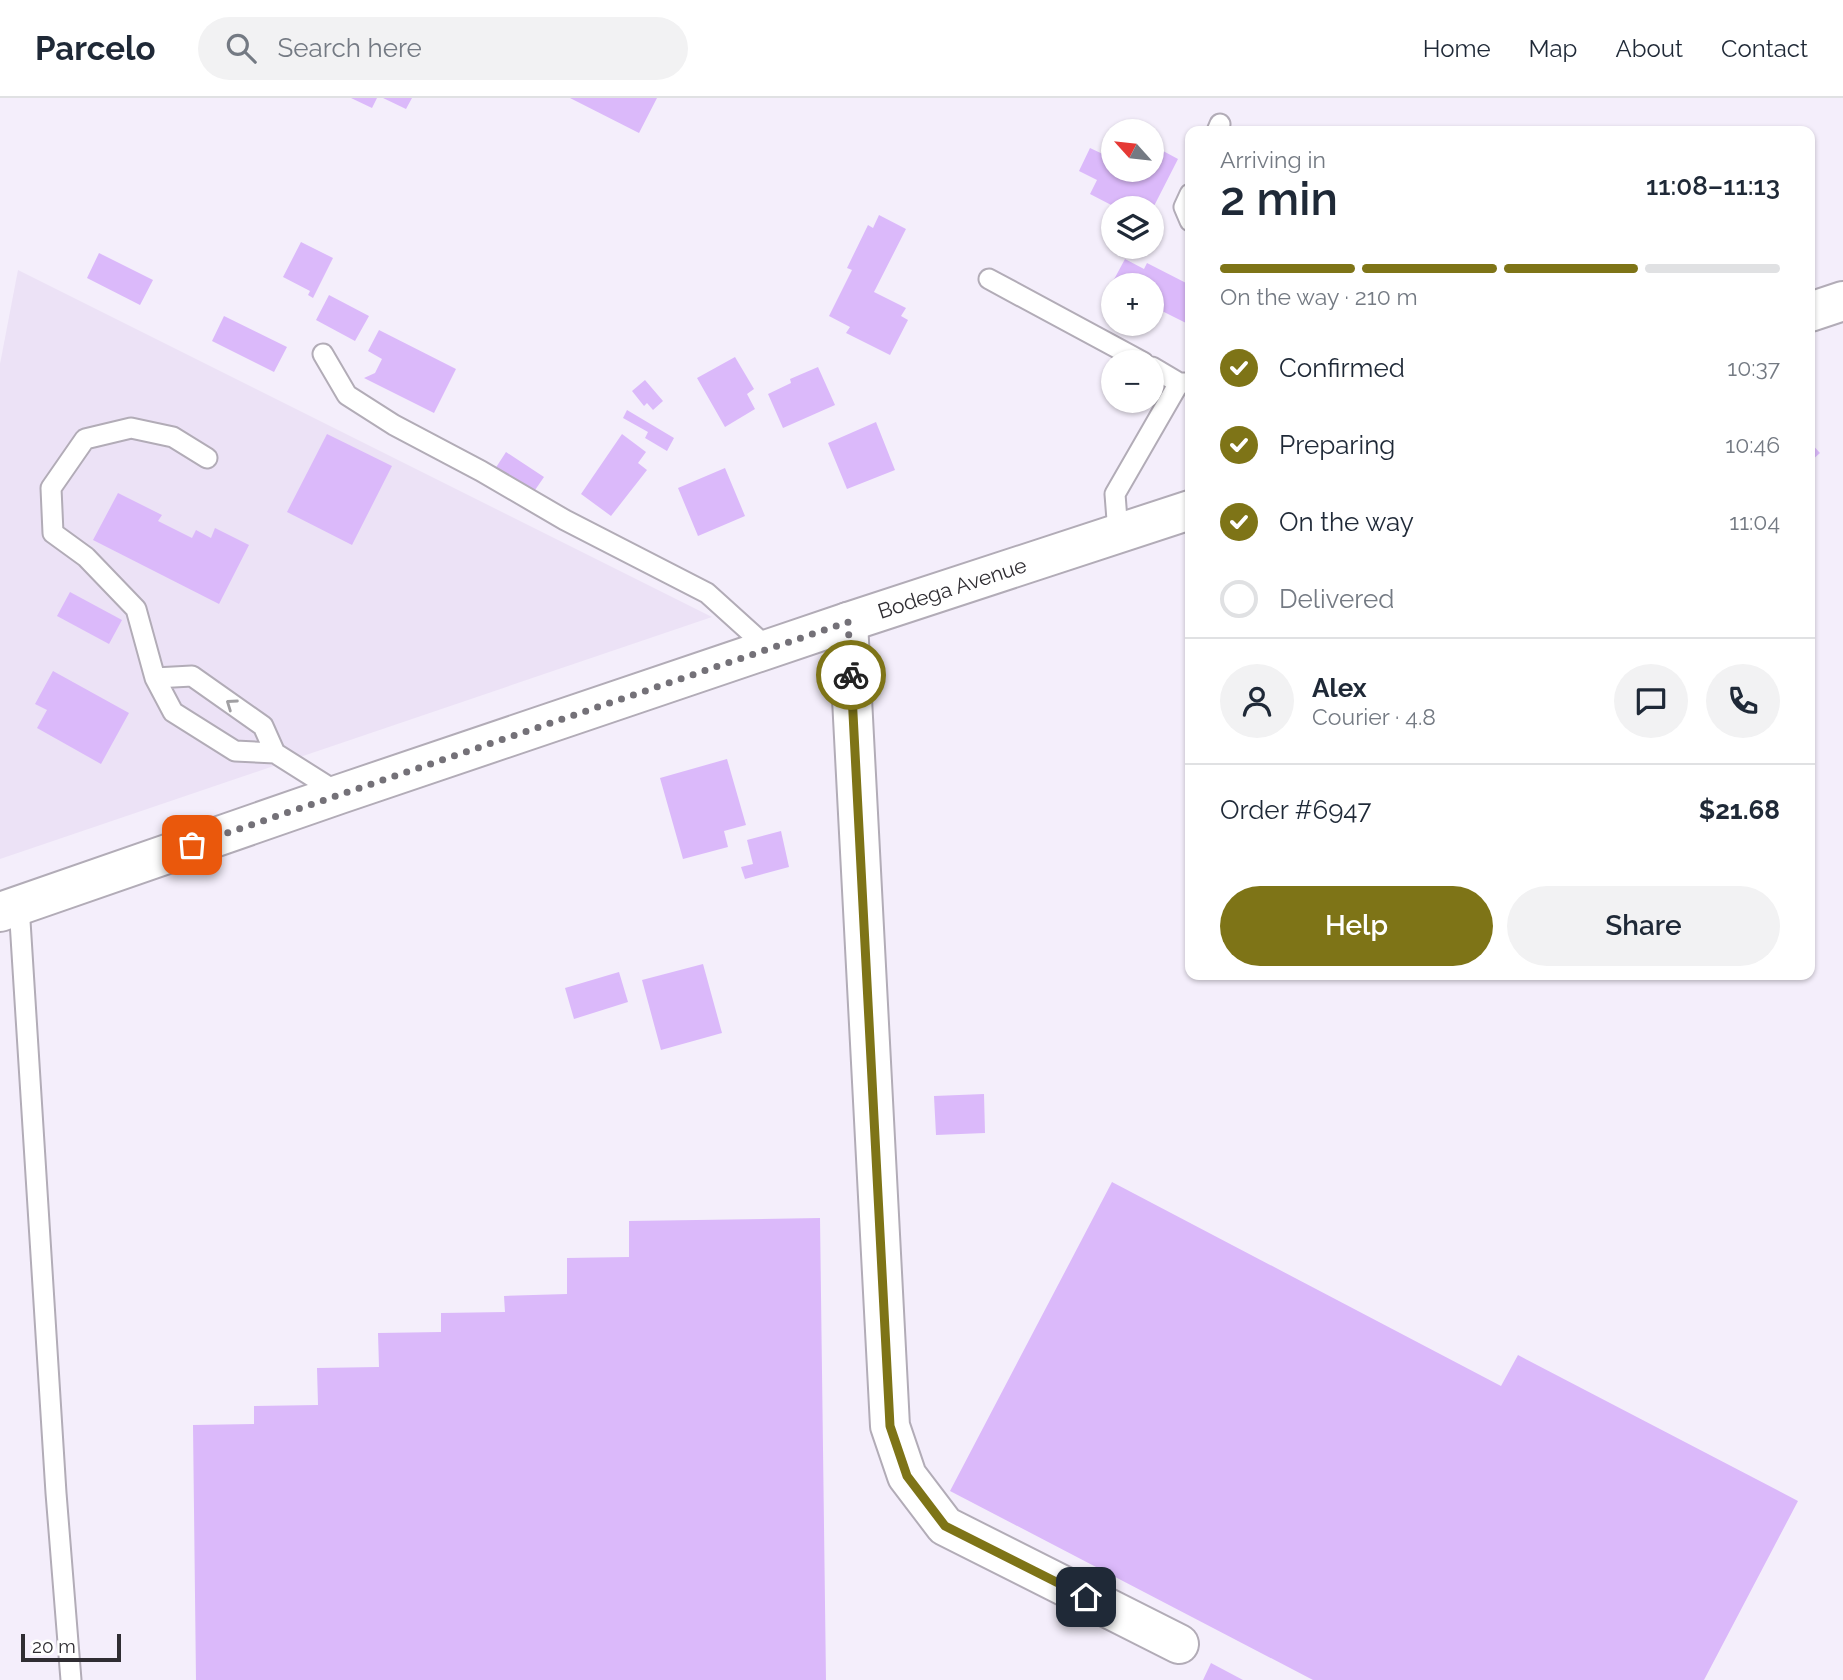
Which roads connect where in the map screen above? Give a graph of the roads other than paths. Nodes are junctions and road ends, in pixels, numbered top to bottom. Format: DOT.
graph roads {
  1 [pos="989,279"];
  2 [pos="1843,301"];
  3 [pos="1815,310"];
  4 [pos="1121,350"];
  5 [pos="323,354"];
  6 [pos="1164,373"];
  7 [pos="1185,383"];
  8 [pos="206,458"];
  9 [pos="1185,512"];
  10 [pos="1118,533"];
  11 [pos="848,622"];
  12 [pos="769,649"];
  13 [pos="155,678"];
  14 [pos="275,753"];
  15 [pos="340,793"];
  16 [pos="10,909"];
  17 [pos="1180,1644"];
  18 [pos="71,1680"];
  1 -- 4 [label="lane"];
  2 -- 3 [label="main road"];
  5 -- 12 [label="lane"];
  6 -- 7 [label="lane"];
  7 -- 10 [label="lane"];
  8 -- 13 [label="lane"];
  9 -- 10 [label="main road, Bodega Avenue"];
  10 -- 11 [label="main road, Bodega Avenue"];
  11 -- 12 [label="main road, Bodega Avenue"];
  11 -- 17 [label="main road"];
  12 -- 15 [label="main road, Bodega Avenue"];
  13 -- 14 [label="lane"];
  14 -- 13 [label="lane, one-way"];
  14 -- 15 [label="lane"];
  15 -- 16 [label="main road, Bodega Avenue"];
  16 -- 18 [label="lane"];
}
